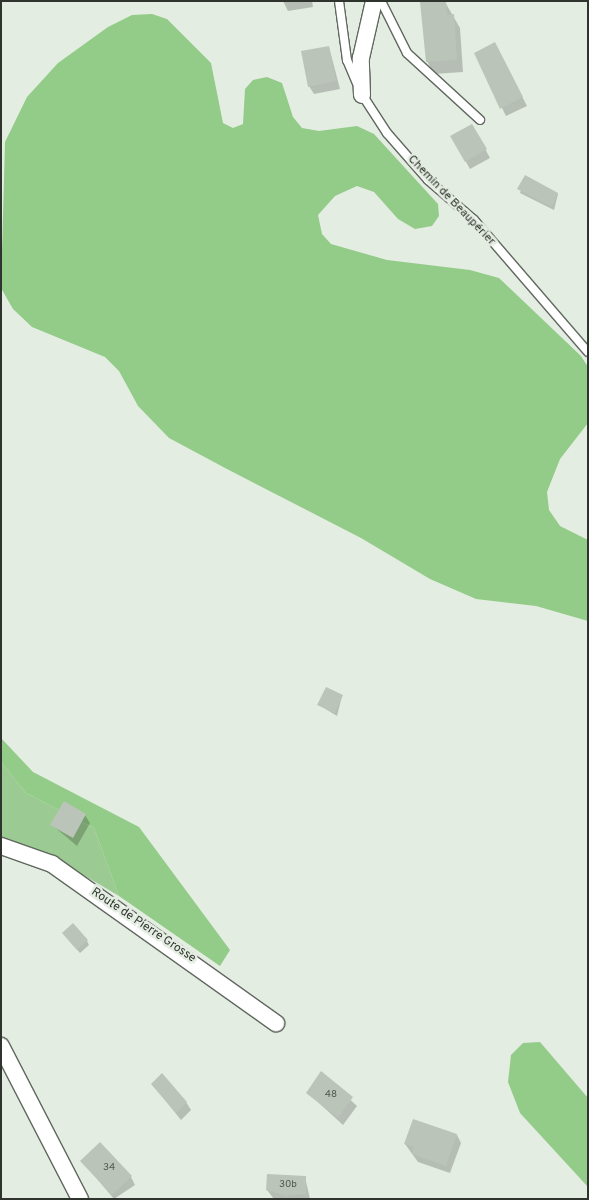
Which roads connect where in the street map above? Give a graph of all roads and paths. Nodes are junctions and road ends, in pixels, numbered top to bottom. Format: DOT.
graph roads {
  1 [pos="339,1"];
  2 [pos="374,1"];
  3 [pos="381,1"];
  4 [pos="362,95"];
  5 [pos="480,120"];
  6 [pos="588,352"];
  7 [pos="1,846"];
  8 [pos="276,1023"];
  9 [pos="1,1046"];
  10 [pos="80,1199"];
  1 -- 4 [label="lane, Chemin de Beaupérier"];
  2 -- 4 [label="street"];
  3 -- 5 [label="lane"];
  4 -- 6 [label="lane, Chemin de Beaupérier"];
  7 -- 8 [label="street, Route de Pierre Grosse"];
  9 -- 10 [label="street"];
}
